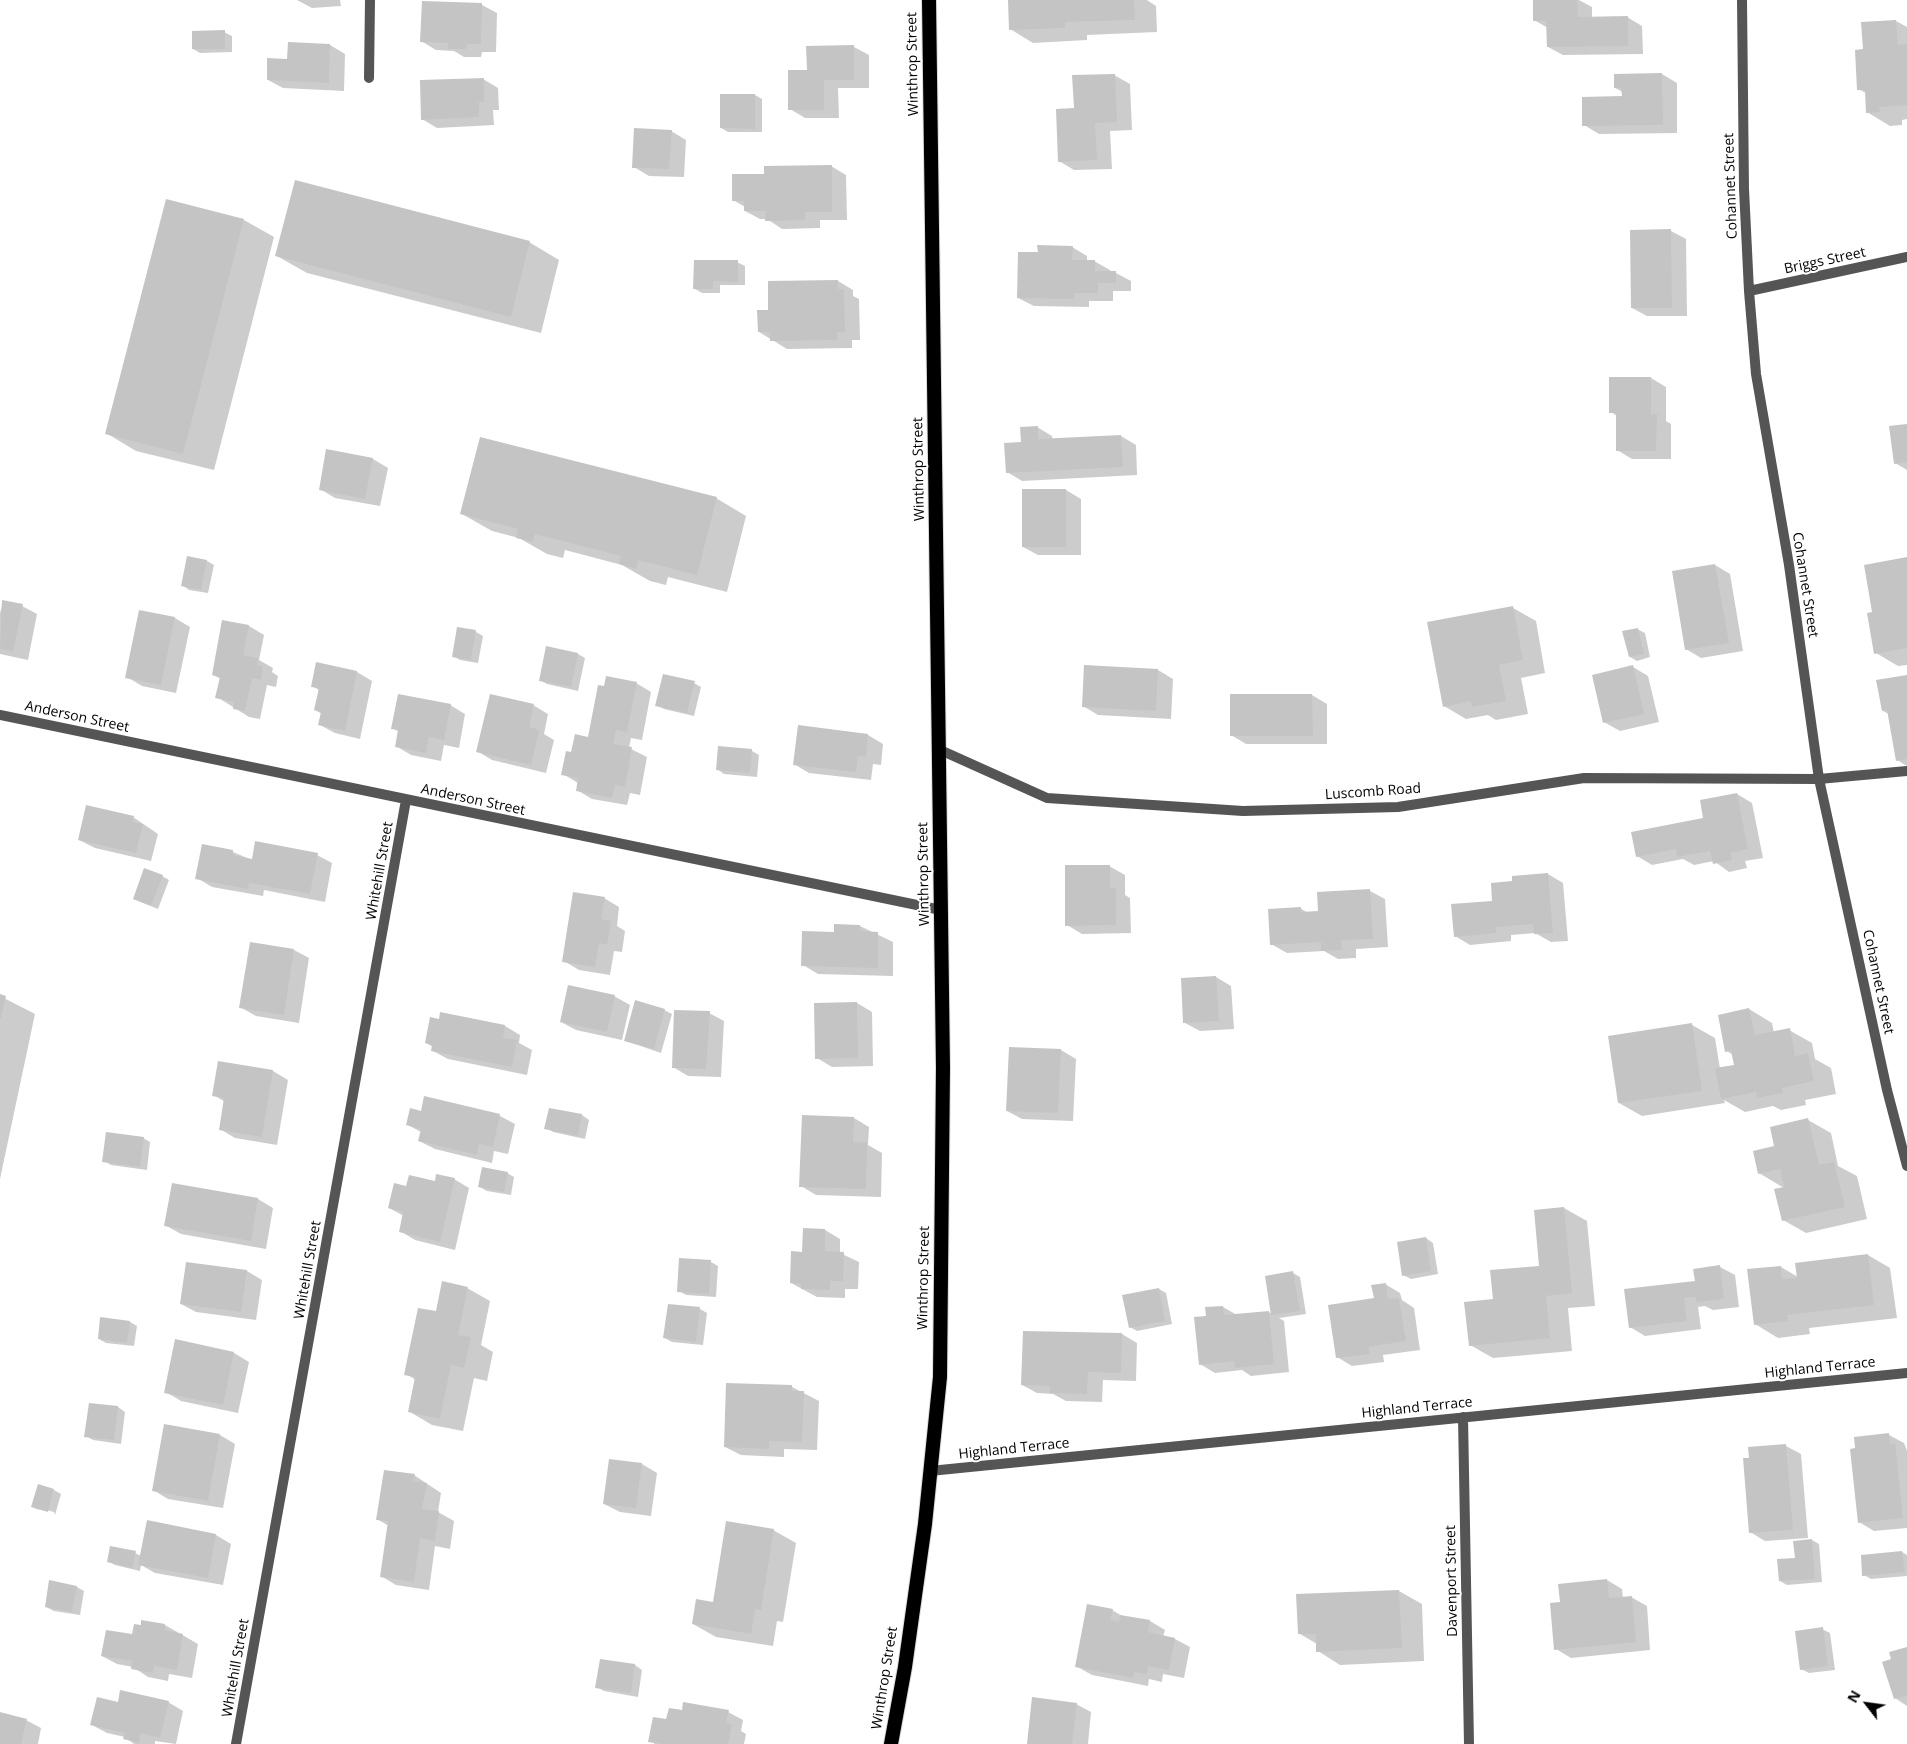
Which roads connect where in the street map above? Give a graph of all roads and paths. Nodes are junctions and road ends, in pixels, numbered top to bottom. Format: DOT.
graph roads {
  1 [pos="370,0"];
  2 [pos="929,0"];
  3 [pos="1742,0"];
  4 [pos="369,78"];
  5 [pos="1907,257"];
  6 [pos="1749,291"];
  7 [pos="0,715"];
  8 [pos="938,749"];
  9 [pos="1907,771"];
  10 [pos="1819,779"];
  11 [pos="406,800"];
  12 [pos="941,910"];
  13 [pos="1907,1166"];
  14 [pos="1907,1373"];
  15 [pos="1463,1417"];
  16 [pos="930,1471"];
  17 [pos="236,1744"];
  18 [pos="891,1744"];
  19 [pos="1469,1744"];
  1 -- 4 [label="street"];
  2 -- 8 [label="highway, Winthrop Street"];
  3 -- 6 [label="street, Cohannet Street"];
  5 -- 6 [label="street, Briggs Street"];
  6 -- 10 [label="street, Cohannet Street"];
  7 -- 11 [label="street, Anderson Street"];
  8 -- 10 [label="street, Luscomb Road"];
  8 -- 12 [label="highway, Winthrop Street"];
  9 -- 10 [label="street, Luscomb Road"];
  10 -- 13 [label="street, Cohannet Street"];
  11 -- 12 [label="street, Anderson Street"];
  11 -- 17 [label="street, Whitehill Street"];
  12 -- 16 [label="highway, Winthrop Street"];
  14 -- 15 [label="street, Highland Terrace"];
  15 -- 16 [label="street, Highland Terrace"];
  15 -- 19 [label="street, Davenport Street"];
  16 -- 18 [label="highway, Winthrop Street"];
}
